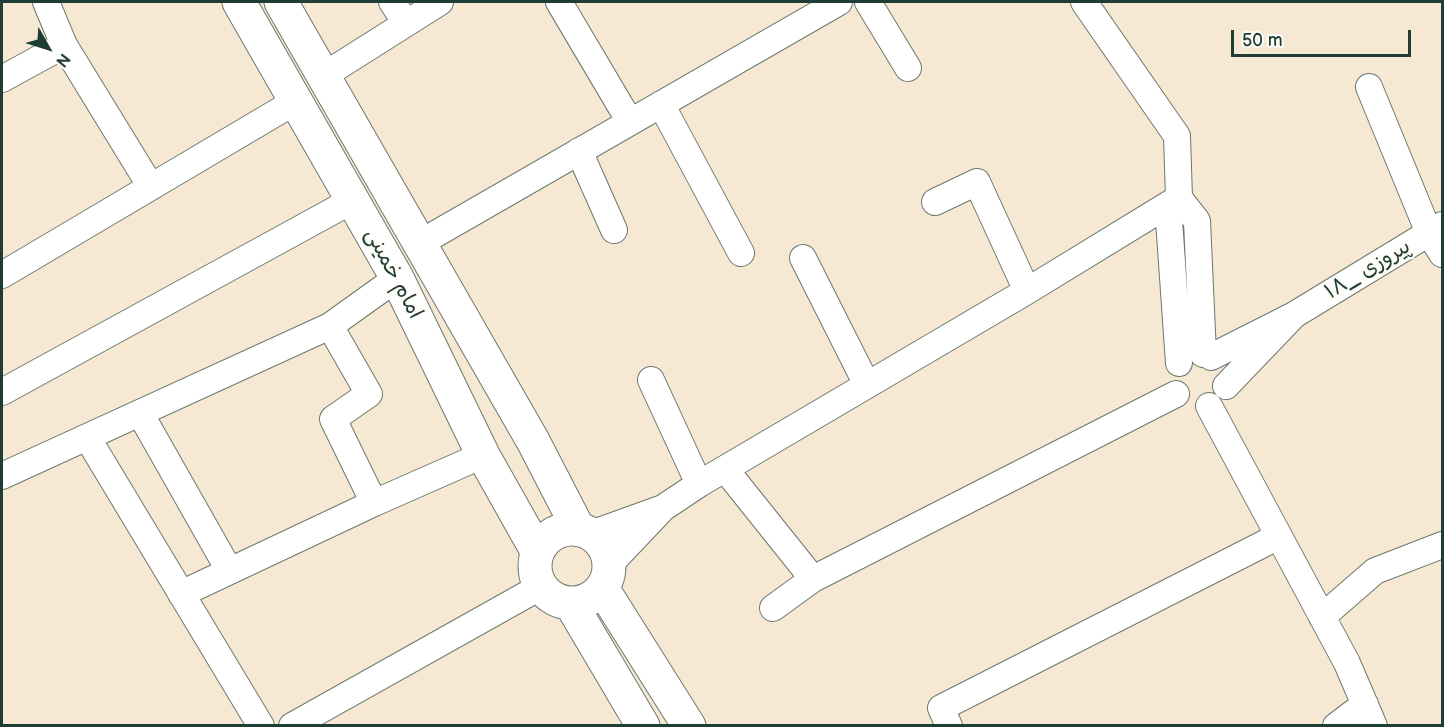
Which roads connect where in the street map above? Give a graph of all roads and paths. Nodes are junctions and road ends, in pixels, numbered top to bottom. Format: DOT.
graph roads {
  1 [pos="46,2"];
  2 [pos="239,2"];
  3 [pos="281,2"];
  4 [pos="392,2"];
  5 [pos="440,2"];
  6 [pos="559,2"];
  7 [pos="868,2"];
  8 [pos="1084,2"];
  9 [pos="829,4"];
  10 [pos="406,23"];
  11 [pos="64,45"];
  12 [pos="908,68"];
  13 [pos="323,76"];
  14 [pos="2,79"];
  15 [pos="1369,87"];
  16 [pos="296,102"];
  17 [pos="661,104"];
  18 [pos="630,122"];
  19 [pos="579,151"];
  20 [pos="151,188"];
  21 [pos="1179,198"];
  22 [pos="353,200"];
  23 [pos="935,202"];
  24 [pos="614,230"];
  25 [pos="1438,237"];
  26 [pos="420,243"];
  27 [pos="741,253"];
  28 [pos="803,258"];
  29 [pos="2,275"];
  30 [pos="398,279"];
  31 [pos="1027,291"];
  32 [pos="1294,315"];
  33 [pos="330,326"];
  34 [pos="1198,358"];
  35 [pos="651,380"];
  36 [pos="867,385"];
  37 [pos="1226,386"];
  38 [pos="2,392"];
  39 [pos="1176,394"];
  40 [pos="1209,406"];
  41 [pos="140,413"];
  42 [pos="87,437"];
  43 [pos="483,454"];
  44 [pos="725,469"];
  45 [pos="2,476"];
  46 [pos="699,484"];
  47 [pos="374,503"];
  48 [pos="663,508"];
  49 [pos="585,532"];
  50 [pos="1279,536"];
  51 [pos="1443,545"];
  52 [pos="537,551"];
  53 [pos="229,570"];
  54 [pos="605,576"];
  55 [pos="813,579"];
  56 [pos="540,587"];
  57 [pos="181,594"];
  58 [pos="571,604"];
  59 [pos="773,608"];
  60 [pos="1322,616"];
  61 [pos="1370,715"];
  62 [pos="261,726"];
  63 [pos="292,726"];
  64 [pos="643,726"];
  65 [pos="689,726"];
  66 [pos="949,726"];
  67 [pos="1336,726"];
  1 -- 11 [label="street"];
  2 -- 16 [label="main road, امام خمینی"];
  3 -- 13 [label="main road, امام خمینی"];
  4 -- 10 [label="street"];
  5 -- 10 [label="street"];
  6 -- 18 [label="street"];
  7 -- 12 [label="street"];
  8 -- 21 [label="street"];
  9 -- 17 [label="street"];
  10 -- 13 [label="street"];
  11 -- 14 [label="street"];
  11 -- 20 [label="street"];
  13 -- 26 [label="main road, امام خمینی"];
  15 -- 25 [label="street"];
  16 -- 20 [label="street"];
  16 -- 22 [label="main road, امام خمینی"];
  17 -- 18 [label="street"];
  17 -- 27 [label="street"];
  18 -- 19 [label="street"];
  19 -- 24 [label="street"];
  19 -- 26 [label="street"];
  20 -- 29 [label="street"];
  21 -- 31 [label="street"];
  21 -- 34 [label="street"];
  22 -- 30 [label="main road, امام خمینی"];
  22 -- 38 [label="street"];
  23 -- 31 [label="street"];
  25 -- 32 [label="street, پیروزی _۱۸"];
  26 -- 49 [label="main road, امام خمینی"];
  28 -- 36 [label="street"];
  30 -- 33 [label="street"];
  30 -- 43 [label="main road, امام خمینی"];
  31 -- 36 [label="street"];
  32 -- 34 [label="street"];
  32 -- 37 [label="street"];
  33 -- 41 [label="street"];
  33 -- 47 [label="street"];
  34 -- 37 [label="street"];
  34 -- 39 [label="street"];
  35 -- 46 [label="street"];
  36 -- 44 [label="street"];
  37 -- 40 [label="street"];
  39 -- 40 [label="street"];
  39 -- 55 [label="street"];
  40 -- 50 [label="street"];
  41 -- 42 [label="street"];
  41 -- 53 [label="street"];
  42 -- 45 [label="street"];
  42 -- 57 [label="street"];
  43 -- 47 [label="street"];
  43 -- 52 [label="main road, امام خمینی"];
  44 -- 46 [label="street"];
  44 -- 55 [label="street"];
  46 -- 48 [label="street"];
  47 -- 53 [label="street"];
  48 -- 49 [label="street"];
  48 -- 54 [label="street"];
  49 -- 52 [label="main road"];
  49 -- 54 [label="main road"];
  50 -- 60 [label="street"];
  50 -- 66 [label="street"];
  51 -- 60 [label="street"];
  52 -- 56 [label="main road"];
  53 -- 57 [label="street"];
  54 -- 58 [label="main road"];
  54 -- 65 [label="main road"];
  55 -- 59 [label="street"];
  56 -- 58 [label="main road"];
  56 -- 63 [label="street"];
  57 -- 62 [label="street"];
  58 -- 64 [label="main road"];
  60 -- 61 [label="street"];
  61 -- 67 [label="street"];
}
